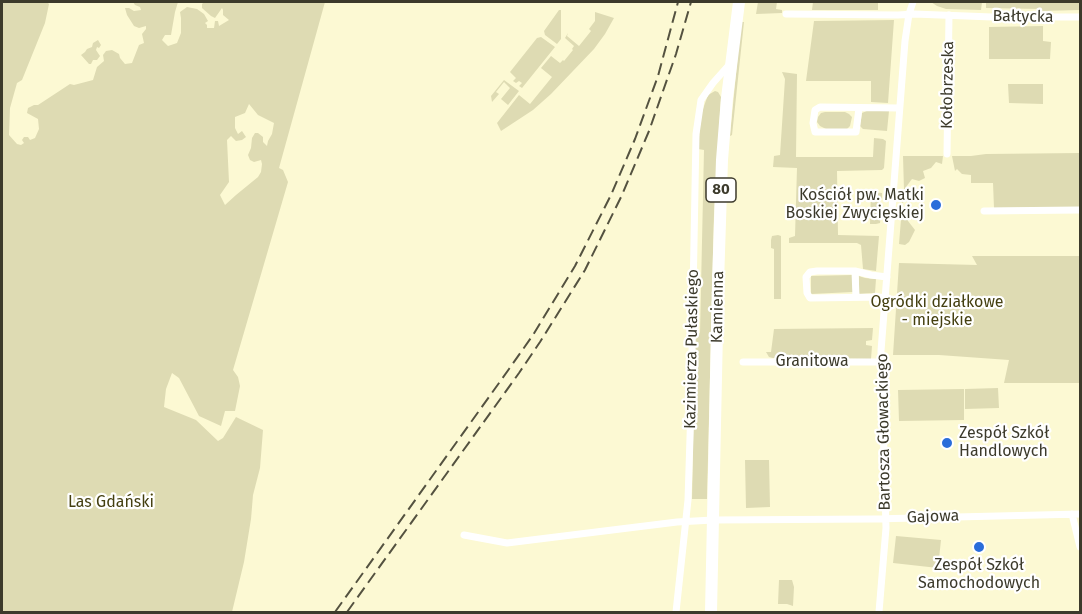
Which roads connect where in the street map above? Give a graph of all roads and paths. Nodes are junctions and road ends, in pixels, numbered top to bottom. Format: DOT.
graph roads {
  1 [pos="739,2"];
  2 [pos="913,2"];
  3 [pos="786,14"];
  4 [pos="909,14"];
  5 [pos="949,15"];
  6 [pos="1080,17"];
  7 [pos="731,64"];
  8 [pos="709,88"];
  9 [pos="727,98"];
  10 [pos="859,108"];
  11 [pos="899,108"];
  12 [pos="947,154"];
  13 [pos="1080,210"];
  14 [pos="984,211"];
  15 [pos="855,271"];
  16 [pos="887,277"];
  17 [pos="856,297"];
  18 [pos="886,297"];
  19 [pos="743,362"];
  20 [pos="881,362"];
  21 [pos="1072,514"];
  22 [pos="1080,514"];
  23 [pos="886,519"];
  24 [pos="712,520"];
  25 [pos="686,522"];
  26 [pos="464,535"];
  27 [pos="1080,547"];
  28 [pos="676,612"];
  29 [pos="711,612"];
  30 [pos="879,612"];
  1 -- 7 [label="main road, Kamienna / 80"];
  2 -- 4 [label="street, Bartosza Głowackiego"];
  3 -- 4 [label="street, Bałtycka"];
  4 -- 5 [label="street, Bałtycka"];
  4 -- 11 [label="street, Bartosza Głowackiego"];
  5 -- 6 [label="street, Bałtycka"];
  5 -- 12 [label="street, Kołobrzeska"];
  7 -- 8 [label="street, Kazimierza Pułaskiego"];
  7 -- 9 [label="main road, Kamienna / 80"];
  8 -- 9 [label="street"];
  8 -- 25 [label="street, Kazimierza Pułaskiego"];
  9 -- 24 [label="main road, Kamienna / 80"];
  10 -- 10 [label="street"];
  10 -- 11 [label="street"];
  11 -- 16 [label="street, Bartosza Głowackiego"];
  13 -- 14 [label="street"];
  15 -- 16 [label="street"];
  15 -- 17 [label="street"];
  15 -- 17 [label="street"];
  16 -- 18 [label="street, Bartosza Głowackiego"];
  17 -- 18 [label="street"];
  18 -- 20 [label="street, Bartosza Głowackiego"];
  19 -- 20 [label="street, Granitowa"];
  20 -- 23 [label="street, Bartosza Głowackiego"];
  21 -- 22 [label="street, Gajowa"];
  21 -- 23 [label="street, Gajowa"];
  21 -- 27 [label="street"];
  23 -- 24 [label="street, Gajowa"];
  23 -- 30 [label="street, Bartosza Głowackiego"];
  24 -- 25 [label="street, Gajowa"];
  24 -- 29 [label="main road, Kamienna / 80"];
  25 -- 26 [label="street"];
  25 -- 28 [label="street, Kazimierza Pułaskiego"];
}
